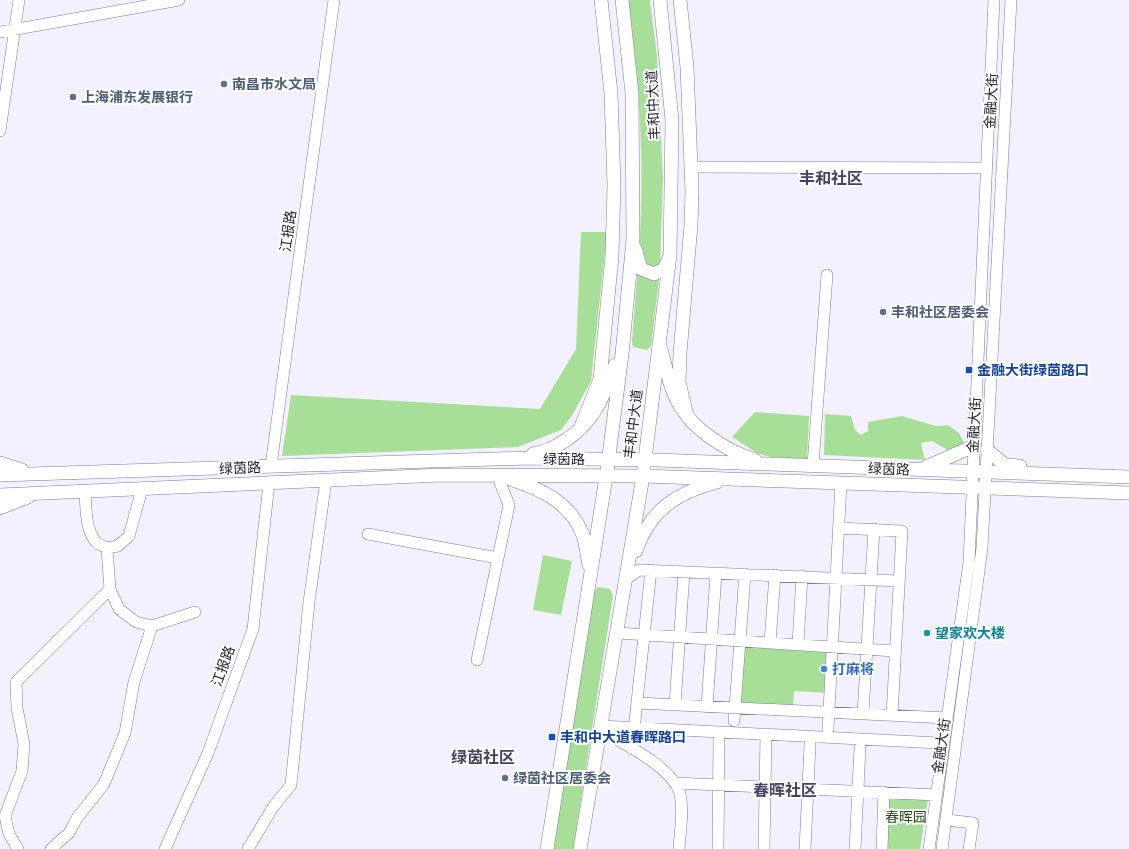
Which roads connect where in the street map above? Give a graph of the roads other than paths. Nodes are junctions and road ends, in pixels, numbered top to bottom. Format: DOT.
graph roads {
  1 [pos="19,0"];
  2 [pos="179,0"];
  3 [pos="334,0"];
  4 [pos="601,0"];
  5 [pos="622,0"];
  6 [pos="660,0"];
  7 [pos="680,0"];
  8 [pos="994,0"];
  9 [pos="1011,0"];
  10 [pos="15,29"];
  11 [pos="0,32"];
  12 [pos="0,131"];
  13 [pos="691,167"];
  14 [pos="987,168"];
  15 [pos="633,240"];
  16 [pos="670,255"];
  17 [pos="827,275"];
  18 [pos="624,338"];
  19 [pos="660,342"];
  20 [pos="687,416"];
  21 [pos="580,429"];
  22 [pos="974,446"];
  23 [pos="988,450"];
  24 [pos="519,458"];
  25 [pos="609,459"];
  26 [pos="645,460"];
  27 [pos="0,463"];
  28 [pos="768,464"];
  29 [pos="813,465"];
  30 [pos="271,466"];
  31 [pos="922,469"];
  32 [pos="980,471"];
  33 [pos="37,474"];
  34 [pos="1067,474"];
  35 [pos="0,475"];
  36 [pos="497,475"];
  37 [pos="606,476"];
  38 [pos="643,476"];
  39 [pos="1129,477"];
  40 [pos="728,479"];
  41 [pos="326,480"];
  42 [pos="269,483"];
  43 [pos="841,483"];
  44 [pos="979,488"];
  45 [pos="142,489"];
  46 [pos="85,491"];
  47 [pos="38,494"];
  48 [pos="1129,494"];
  49 [pos="0,495"];
  50 [pos="0,508"];
  51 [pos="839,528"];
  52 [pos="874,529"];
  53 [pos="368,534"];
  54 [pos="108,548"];
  55 [pos="498,558"];
  56 [pos="651,570"];
  57 [pos="684,572"];
  58 [pos="716,573"];
  59 [pos="745,574"];
  60 [pos="590,575"];
  61 [pos="775,575"];
  62 [pos="802,576"];
  63 [pos="836,577"];
  64 [pos="626,579"];
  65 [pos="871,579"];
  66 [pos="899,580"];
  67 [pos="110,589"];
  68 [pos="195,612"];
  69 [pos="152,626"];
  70 [pos="617,633"];
  71 [pos="644,635"];
  72 [pos="679,637"];
  73 [pos="712,639"];
  74 [pos="741,641"];
  75 [pos="770,642"];
  76 [pos="798,644"];
  77 [pos="833,646"];
  78 [pos="866,648"];
  79 [pos="895,651"];
  80 [pos="476,660"];
  81 [pos="637,703"];
  82 [pos="675,705"];
  83 [pos="707,707"];
  84 [pos="735,708"];
  85 [pos="829,712"];
  86 [pos="862,714"];
  87 [pos="892,715"];
  88 [pos="947,718"];
  89 [pos="734,721"];
  90 [pos="600,728"];
  91 [pos="634,728"];
  92 [pos="828,729"];
  93 [pos="766,734"];
  94 [pos="719,740"];
  95 [pos="810,746"];
  96 [pos="632,748"];
  97 [pos="860,748"];
  98 [pos="943,748"];
  99 [pos="675,783"];
  100 [pos="719,785"];
  101 [pos="765,787"];
  102 [pos="807,789"];
  103 [pos="858,791"];
  104 [pos="884,792"];
  105 [pos="937,795"];
  106 [pos="947,820"];
  107 [pos="18,849"];
  108 [pos="51,849"];
  109 [pos="165,849"];
  110 [pos="248,849"];
  111 [pos="547,849"];
  112 [pos="580,849"];
  113 [pos="678,849"];
  114 [pos="718,849"];
  115 [pos="764,849"];
  116 [pos="804,849"];
  117 [pos="855,849"];
  118 [pos="882,849"];
  119 [pos="929,849"];
  120 [pos="942,849"];
  121 [pos="969,849"];
  1 -- 10 [label="street"];
  2 -- 10 [label="street"];
  3 -- 30 [label="street, 江报路"];
  4 -- 21 [label="main road"];
  5 -- 15 [label="main road, 丰和中大道"];
  6 -- 16 [label="main road, 丰和中大道"];
  7 -- 13 [label="main road"];
  8 -- 14 [label="street, 金融大街"];
  9 -- 23 [label="street, 金融大街"];
  10 -- 11 [label="street"];
  10 -- 12 [label="street"];
  13 -- 14 [label="street"];
  13 -- 20 [label="main road"];
  14 -- 22 [label="street, 金融大街"];
  15 -- 16 [label="main road"];
  15 -- 18 [label="main road, 丰和中大道"];
  16 -- 19 [label="main road, 丰和中大道"];
  17 -- 29 [label="street"];
  18 -- 21 [label="main road"];
  18 -- 25 [label="main road, 丰和中大道"];
  19 -- 20 [label="main road"];
  19 -- 26 [label="main road, 丰和中大道"];
  20 -- 28 [label="main road"];
  21 -- 24 [label="main road"];
  22 -- 31 [label="main road"];
  22 -- 32 [label="street, 金融大街"];
  23 -- 32 [label="street, 金融大街"];
  23 -- 34 [label="main road"];
  24 -- 25 [label="main road, 绿茵路"];
  24 -- 30 [label="main road, 绿茵路"];
  25 -- 26 [label="main road, 绿茵路"];
  25 -- 37 [label="main road, 丰和中大道"];
  26 -- 28 [label="main road, 绿茵路"];
  26 -- 38 [label="main road, 丰和中大道"];
  27 -- 33 [label="main road"];
  28 -- 29 [label="main road, 绿茵路"];
  29 -- 31 [label="main road, 绿茵路"];
  30 -- 33 [label="main road, 绿茵路"];
  31 -- 32 [label="main road, 绿茵路"];
  32 -- 34 [label="main road, 绿茵路"];
  32 -- 44 [label="street, 金融大街"];
  33 -- 35 [label="main road, 绿茵路"];
  34 -- 39 [label="main road, 绿茵路"];
  36 -- 37 [label="main road, 绿茵路"];
  36 -- 41 [label="main road, 绿茵路"];
  36 -- 55 [label="street"];
  36 -- 60 [label="main road"];
  37 -- 38 [label="main road, 绿茵路"];
  37 -- 60 [label="main road, 丰和中大道"];
  38 -- 40 [label="main road, 绿茵路"];
  38 -- 64 [label="main road, 丰和中大道"];
  40 -- 43 [label="main road, 绿茵路"];
  40 -- 64 [label="main road"];
  41 -- 42 [label="main road, 绿茵路"];
  41 -- 110 [label="street"];
  42 -- 45 [label="main road, 绿茵路"];
  42 -- 109 [label="street, 江报路"];
  43 -- 44 [label="main road, 绿茵路"];
  43 -- 51 [label="street"];
  44 -- 48 [label="main road, 绿茵路"];
  44 -- 88 [label="street, 金融大街"];
  44 -- 106 [label="street, 金融大街"];
  45 -- 46 [label="main road, 绿茵路"];
  45 -- 54 [label="street"];
  46 -- 47 [label="main road, 绿茵路"];
  46 -- 54 [label="street"];
  47 -- 49 [label="main road, 绿茵路"];
  47 -- 50 [label="main road"];
  51 -- 52 [label="street"];
  51 -- 63 [label="street"];
  52 -- 65 [label="street"];
  52 -- 66 [label="street"];
  53 -- 55 [label="street"];
  54 -- 67 [label="street"];
  55 -- 80 [label="street"];
  56 -- 57 [label="street"];
  56 -- 64 [label="street"];
  56 -- 71 [label="street"];
  57 -- 58 [label="street"];
  57 -- 72 [label="street"];
  58 -- 59 [label="street"];
  58 -- 73 [label="street"];
  59 -- 61 [label="street"];
  59 -- 74 [label="street"];
  60 -- 111 [label="main road, 丰和中大道"];
  61 -- 62 [label="street"];
  61 -- 75 [label="street"];
  62 -- 63 [label="street"];
  62 -- 76 [label="street"];
  63 -- 65 [label="street"];
  63 -- 77 [label="street"];
  64 -- 70 [label="main road, 丰和中大道"];
  65 -- 66 [label="street"];
  65 -- 78 [label="street"];
  66 -- 79 [label="street"];
  67 -- 69 [label="street"];
  67 -- 107 [label="street"];
  68 -- 69 [label="street"];
  69 -- 108 [label="street"];
  70 -- 71 [label="street"];
  70 -- 90 [label="main road, 丰和中大道"];
  71 -- 72 [label="street"];
  71 -- 81 [label="street"];
  72 -- 73 [label="street"];
  72 -- 82 [label="street"];
  73 -- 74 [label="street"];
  73 -- 83 [label="street"];
  74 -- 75 [label="street"];
  74 -- 84 [label="street"];
  75 -- 76 [label="street"];
  76 -- 77 [label="street"];
  77 -- 78 [label="street"];
  77 -- 85 [label="street"];
  78 -- 79 [label="street"];
  78 -- 86 [label="street"];
  79 -- 87 [label="street"];
  81 -- 82 [label="street"];
  81 -- 91 [label="street"];
  82 -- 83 [label="street"];
  83 -- 84 [label="street"];
  84 -- 85 [label="street"];
  84 -- 89 [label="street"];
  85 -- 86 [label="street"];
  85 -- 92 [label="street"];
  86 -- 87 [label="street"];
  87 -- 88 [label="street"];
  88 -- 98 [label="street, 金融大街"];
  90 -- 91 [label="street"];
  90 -- 96 [label="street"];
  90 -- 112 [label="main road, 丰和中大道"];
  91 -- 93 [label="street"];
  91 -- 96 [label="street"];
  93 -- 98 [label="street"];
  93 -- 101 [label="street"];
  94 -- 100 [label="street"];
  95 -- 102 [label="street"];
  96 -- 99 [label="street"];
  97 -- 103 [label="street"];
  98 -- 105 [label="street, 金融大街"];
  99 -- 100 [label="street"];
  99 -- 113 [label="street"];
  100 -- 101 [label="street"];
  100 -- 114 [label="street"];
  101 -- 102 [label="street"];
  101 -- 115 [label="street"];
  102 -- 103 [label="street"];
  102 -- 116 [label="street"];
  103 -- 104 [label="street"];
  103 -- 117 [label="street"];
  104 -- 105 [label="street"];
  104 -- 118 [label="street"];
  105 -- 119 [label="street, 金融大街"];
  106 -- 120 [label="street, 金融大街"];
  106 -- 121 [label="street"];
}
